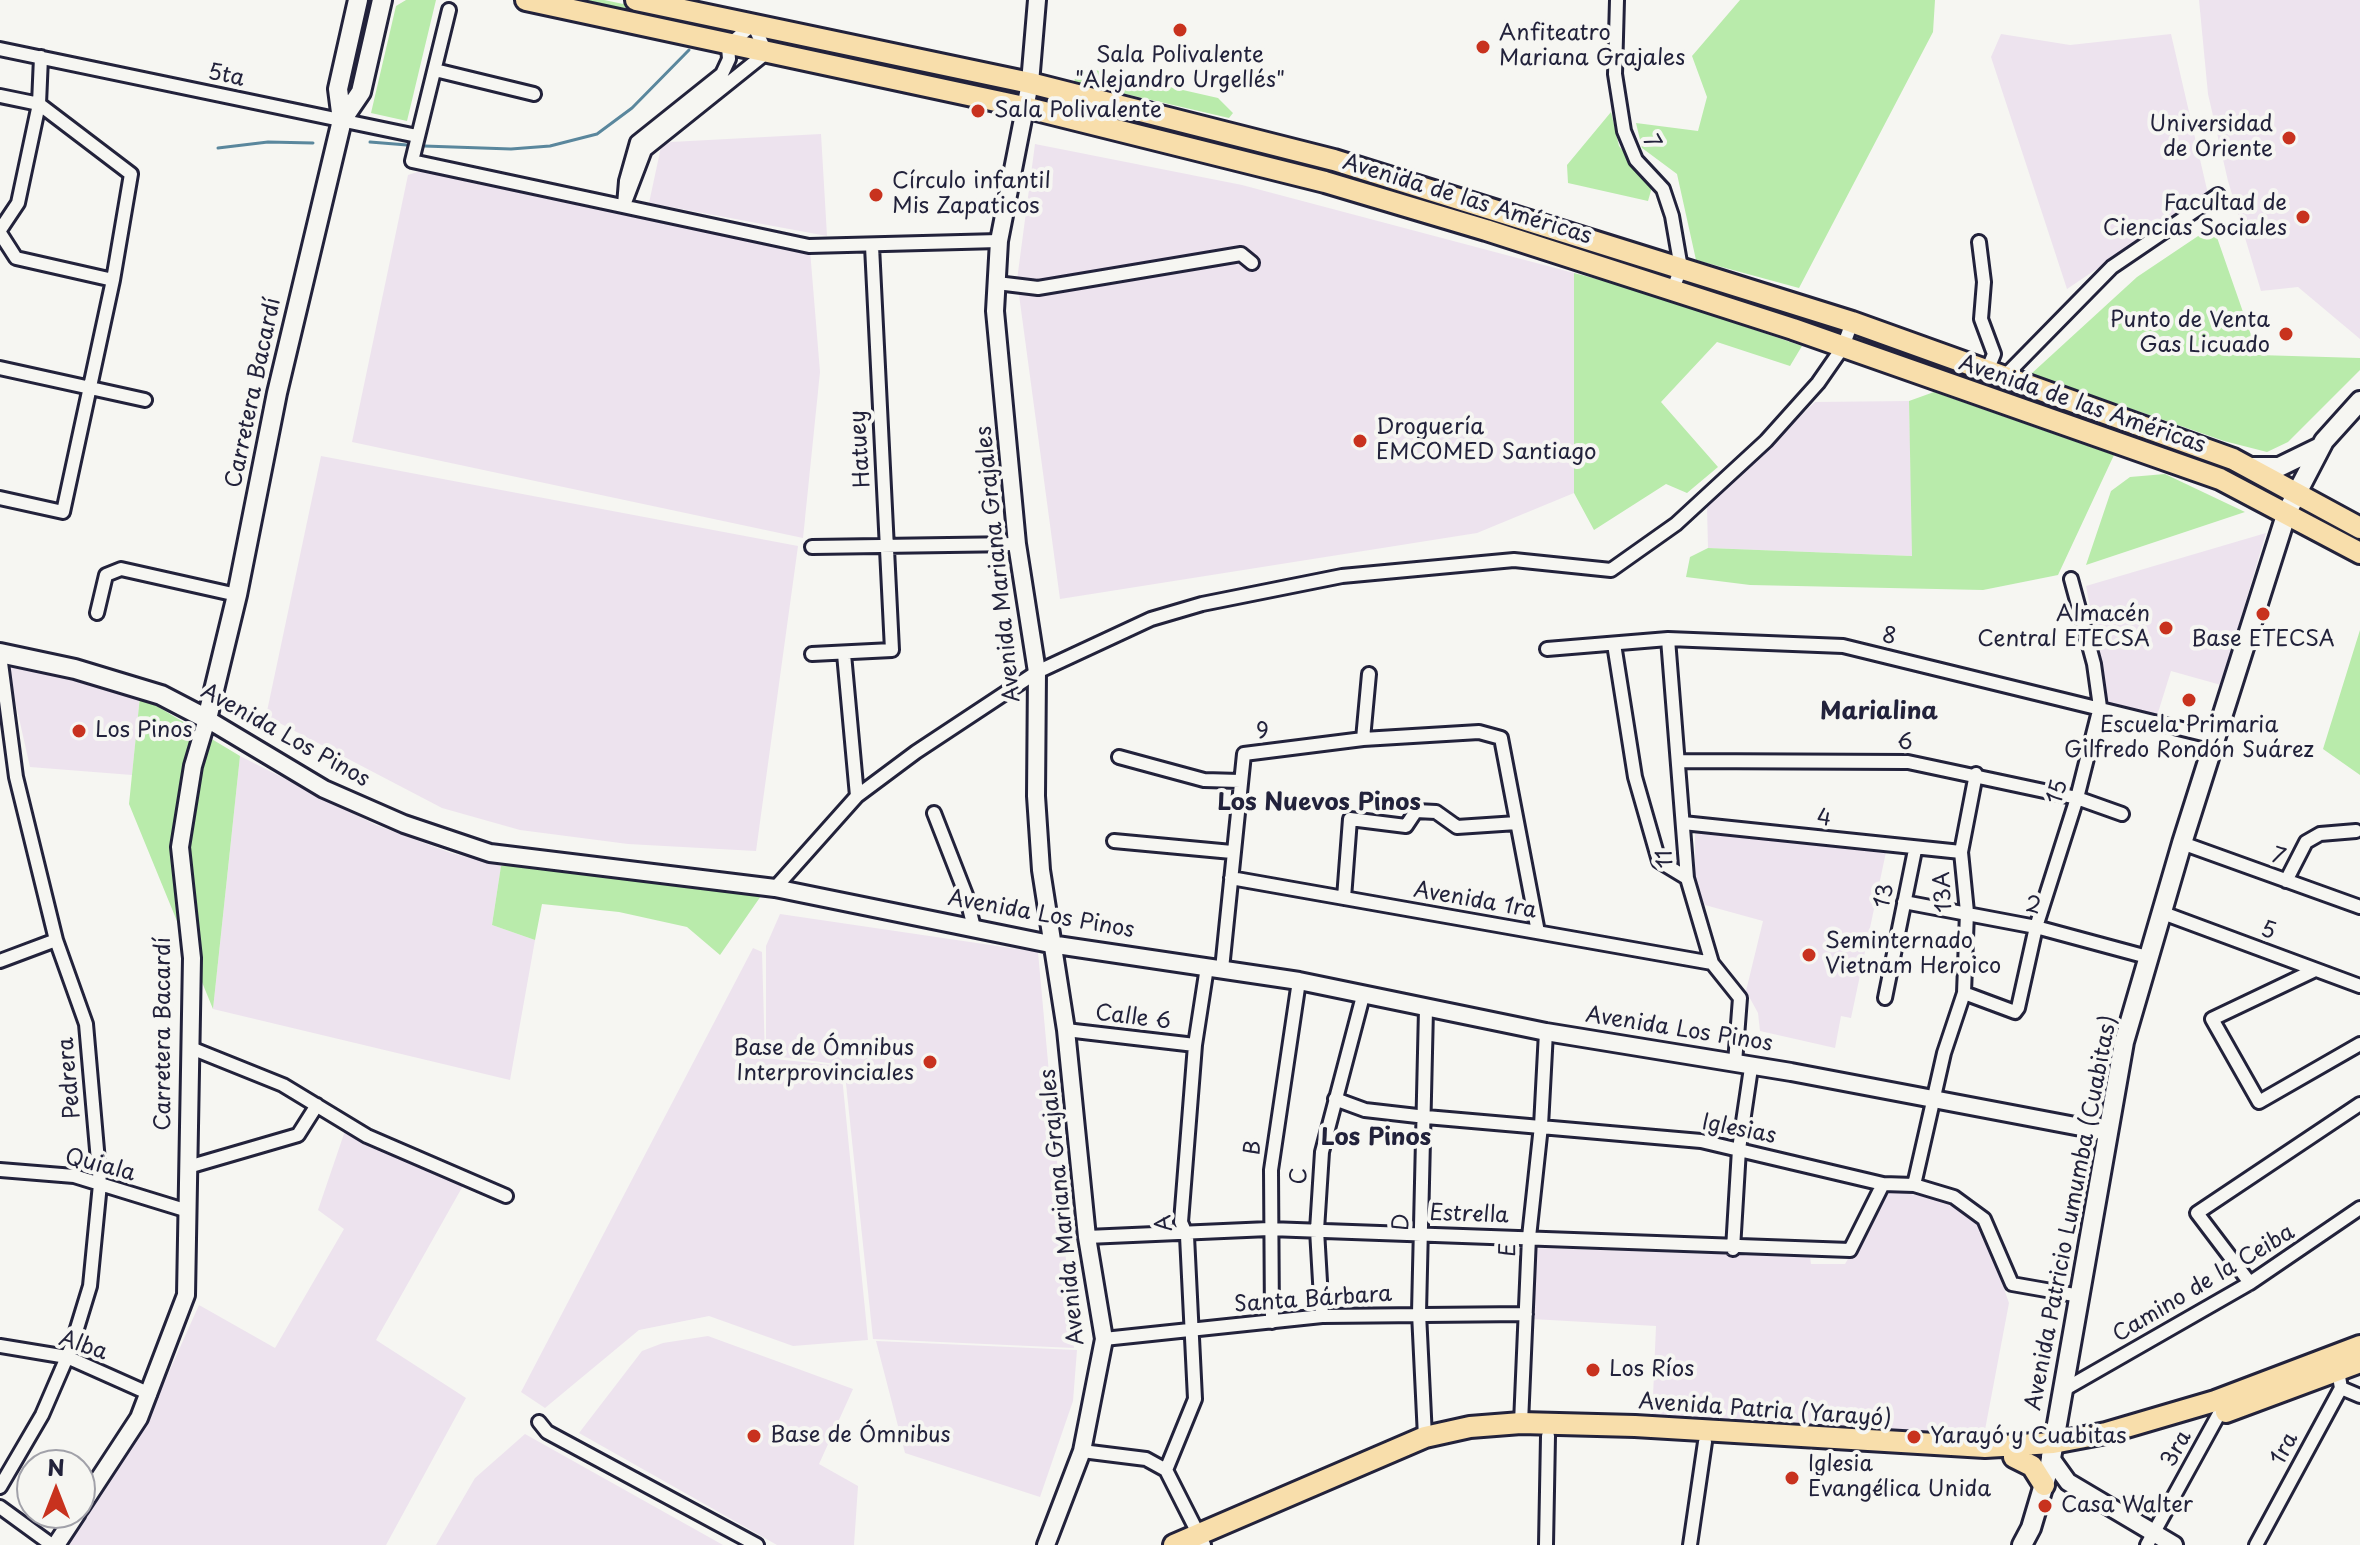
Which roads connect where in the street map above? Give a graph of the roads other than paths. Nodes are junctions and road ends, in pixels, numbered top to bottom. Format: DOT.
graph roads {
  1 [pos="358,0"];
  2 [pos="382,0"];
  3 [pos="526,0"];
  4 [pos="636,0"];
  5 [pos="1037,0"];
  6 [pos="1617,0"];
  7 [pos="449,10"];
  8 [pos="753,24"];
  9 [pos="730,43"];
  10 [pos="0,49"];
  11 [pos="764,51"];
  12 [pos="41,57"];
  13 [pos="435,70"];
  14 [pos="1030,83"];
  15 [pos="534,94"];
  16 [pos="0,96"];
  17 [pos="39,104"];
  18 [pos="1024,107"];
  19 [pos="342,120"];
  20 [pos="417,136"];
  21 [pos="2218,195"];
  22 [pos="624,205"];
  23 [pos="0,232"];
  24 [pos="999,241"];
  25 [pos="1979,242"];
  26 [pos="872,246"];
  27 [pos="1252,263"];
  28 [pos="1681,268"];
  29 [pos="113,280"];
  30 [pos="997,283"];
  31 [pos="1673,289"];
  32 [pos="1852,322"];
  33 [pos="1843,347"];
  34 [pos="0,368"];
  35 [pos="1996,374"];
  36 [pos="90,387"];
  37 [pos="145,400"];
  38 [pos="2360,401"];
  39 [pos="2320,446"];
  40 [pos="2252,467"];
  41 [pos="2296,490"];
  42 [pos="0,498"];
  43 [pos="2287,512"];
  44 [pos="2360,528"];
  45 [pos="1017,544"];
  46 [pos="812,547"];
  47 [pos="888,549"];
  48 [pos="2360,553"];
  49 [pos="2071,579"];
  50 [pos="237,595"];
  51 [pos="97,613"];
  52 [pos="1668,639"];
  53 [pos="1614,644"];
  54 [pos="1547,649"];
  55 [pos="0,654"];
  56 [pos="812,654"];
  57 [pos="844,654"];
  58 [pos="1037,672"];
  59 [pos="1369,674"];
  60 [pos="2100,707"];
  61 [pos="207,719"];
  62 [pos="2215,737"];
  63 [pos="1363,739"];
  64 [pos="1119,757"];
  65 [pos="1679,761"];
  66 [pos="1976,774"];
  67 [pos="1240,781"];
  68 [pos="857,796"];
  69 [pos="2077,798"];
  70 [pos="934,813"];
  71 [pos="2122,814"];
  72 [pos="1517,823"];
  73 [pos="1683,823"];
  74 [pos="2356,831"];
  75 [pos="1114,841"];
  76 [pos="2182,843"];
  77 [pos="1915,850"];
  78 [pos="1232,852"];
  79 [pos="1961,852"];
  80 [pos="1231,878"];
  81 [pos="1687,878"];
  82 [pos="2286,881"];
  83 [pos="775,888"];
  84 [pos="1344,898"];
  85 [pos="1904,902"];
  86 [pos="2360,907"];
  87 [pos="1967,912"];
  88 [pos="2163,913"];
  89 [pos="2036,927"];
  90 [pos="974,928"];
  91 [pos="1538,932"];
  92 [pos="56,940"];
  93 [pos="1050,944"];
  94 [pos="2151,958"];
  95 [pos="0,961"];
  96 [pos="1712,963"];
  97 [pos="1215,968"];
  98 [pos="2315,970"];
  99 [pos="1299,981"];
  100 [pos="2360,986"];
  101 [pos="1964,993"];
  102 [pos="1363,996"];
  103 [pos="1885,998"];
  104 [pos="1426,1009"];
  105 [pos="1066,1030"];
  106 [pos="1546,1032"];
  107 [pos="2360,1044"];
  108 [pos="1195,1045"];
  109 [pos="191,1048"];
  110 [pos="1743,1065"];
  111 [pos="1335,1099"];
  112 [pos="1936,1100"];
  113 [pos="2360,1104"];
  114 [pos="317,1105"];
  115 [pos="1426,1117"];
  116 [pos="1541,1126"];
  117 [pos="2107,1132"];
  118 [pos="1739,1149"];
  119 [pos="188,1167"];
  120 [pos="0,1170"];
  121 [pos="100,1184"];
  122 [pos="1883,1184"];
  123 [pos="1914,1185"];
  124 [pos="506,1196"];
  125 [pos="2360,1208"];
  126 [pos="188,1211"];
  127 [pos="1269,1229"];
  128 [pos="1317,1230"];
  129 [pos="1421,1233"];
  130 [pos="1187,1236"];
  131 [pos="1087,1237"];
  132 [pos="1529,1237"];
  133 [pos="1733,1249"];
  134 [pos="2250,1283"];
  135 [pos="2080,1296"];
  136 [pos="1419,1313"];
  137 [pos="1526,1314"];
  138 [pos="1322,1316"];
  139 [pos="1272,1322"];
  140 [pos="1191,1330"];
  141 [pos="1104,1339"];
  142 [pos="0,1346"];
  143 [pos="2360,1346"];
  144 [pos="67,1357"];
  145 [pos="2360,1362"];
  146 [pos="2340,1379"];
  147 [pos="2065,1389"];
  148 [pos="150,1394"];
  149 [pos="2360,1396"];
  150 [pos="2219,1414"];
  151 [pos="539,1422"];
  152 [pos="1521,1423"];
  153 [pos="1635,1433"];
  154 [pos="1548,1436"];
  155 [pos="1425,1437"];
  156 [pos="1705,1442"];
  157 [pos="2052,1450"];
  158 [pos="1082,1451"];
  159 [pos="2014,1457"];
  160 [pos="1166,1470"];
  161 [pos="96,1482"];
  162 [pos="2044,1485"];
  163 [pos="0,1487"];
  164 [pos="0,1507"];
  165 [pos="2150,1539"];
  166 [pos="1204,1542"];
  167 [pos="54,1545"];
  168 [pos="757,1545"];
  169 [pos="1046,1545"];
  170 [pos="1174,1545"];
  171 [pos="1546,1545"];
  172 [pos="1690,1545"];
  173 [pos="2022,1545"];
  174 [pos="2174,1545"];
  175 [pos="2256,1545"];
  1 -- 19 [label="main road, Carretera Bacardí"];
  2 -- 19 [label="main road, Carretera Bacardí"];
  3 -- 9 [label="main road, Avenida de las Américas"];
  4 -- 8 [label="main road, Avenida de las Américas"];
  5 -- 14 [label="street, Avenida Mariana Grajales"];
  6 -- 28 [label="street, 7"];
  7 -- 13 [label="street"];
  8 -- 9 [label="street"];
  8 -- 11 [label="street"];
  8 -- 14 [label="main road, Avenida de las Américas"];
  9 -- 11 [label="main road, Avenida de las Américas"];
  9 -- 22 [label="street"];
  10 -- 12 [label="street, 5ta"];
  11 -- 18 [label="main road, Avenida de las Américas"];
  11 -- 22 [label="street"];
  12 -- 17 [label="street"];
  12 -- 19 [label="street, 5ta"];
  13 -- 15 [label="street"];
  13 -- 20 [label="street"];
  14 -- 18 [label="street, Avenida Mariana Grajales"];
  14 -- 28 [label="main road, Avenida de las Américas"];
  16 -- 17 [label="street"];
  17 -- 23 [label="street"];
  17 -- 29 [label="street"];
  18 -- 24 [label="street, Avenida Mariana Grajales"];
  18 -- 31 [label="main road, Avenida de las Américas"];
  19 -- 20 [label="street, 5ta"];
  19 -- 50 [label="main road, Carretera Bacardí"];
  20 -- 22 [label="street"];
  21 -- 35 [label="street"];
  22 -- 26 [label="street"];
  23 -- 29 [label="street"];
  24 -- 26 [label="street"];
  24 -- 30 [label="street, Avenida Mariana Grajales"];
  25 -- 35 [label="street"];
  26 -- 47 [label="street, Hatuey"];
  27 -- 30 [label="street"];
  28 -- 31 [label="street"];
  28 -- 32 [label="main road, Avenida de las Américas"];
  29 -- 36 [label="street"];
  30 -- 45 [label="street, Avenida Mariana Grajales"];
  31 -- 33 [label="main road, Avenida de las Américas"];
  32 -- 33 [label="street"];
  32 -- 35 [label="main road, Avenida de las Américas"];
  33 -- 43 [label="main road, Avenida de las Américas"];
  33 -- 58 [label="street"];
  34 -- 36 [label="street"];
  35 -- 40 [label="main road, Avenida de las Américas"];
  36 -- 37 [label="street"];
  36 -- 42 [label="street"];
  38 -- 39 [label="main road, Avenida Patricio Lumumba (Cuabitas)"];
  39 -- 40 [label="main road"];
  39 -- 41 [label="main road, Avenida Patricio Lumumba (Cuabitas)"];
  40 -- 41 [label="main road, Avenida de las Américas"];
  41 -- 43 [label="main road, Avenida Patricio Lumumba (Cuabitas)"];
  41 -- 44 [label="main road, Avenida de las Américas"];
  43 -- 48 [label="main road, Avenida de las Américas"];
  43 -- 62 [label="main road, Avenida Patricio Lumumba (Cuabitas)"];
  45 -- 47 [label="street"];
  45 -- 58 [label="street, Avenida Mariana Grajales"];
  46 -- 47 [label="street"];
  47 -- 57 [label="street, Hatuey"];
  49 -- 60 [label="street, 15"];
  50 -- 51 [label="street"];
  50 -- 61 [label="main road, Carretera Bacardí"];
  52 -- 53 [label="street, 8"];
  52 -- 60 [label="street, 8"];
  52 -- 65 [label="street, 11"];
  53 -- 54 [label="street, 8"];
  53 -- 81 [label="street"];
  55 -- 61 [label="main road, Avenida Los Pinos"];
  55 -- 92 [label="street, Pedrera"];
  56 -- 57 [label="street"];
  57 -- 68 [label="street"];
  58 -- 68 [label="street"];
  58 -- 93 [label="street, Avenida Mariana Grajales"];
  59 -- 63 [label="street"];
  60 -- 62 [label="street, 8"];
  60 -- 69 [label="street, 15"];
  61 -- 83 [label="street, Avenida Los Pinos"];
  61 -- 109 [label="street, Carretera Bacardí"];
  62 -- 76 [label="main road, Avenida Patricio Lumumba (Cuabitas)"];
  63 -- 67 [label="street, 9"];
  63 -- 72 [label="street, 9"];
  64 -- 67 [label="street"];
  65 -- 66 [label="street, 6"];
  65 -- 73 [label="street, 11"];
  66 -- 69 [label="street, 6"];
  66 -- 79 [label="street, 13A"];
  67 -- 78 [label="street, 9"];
  68 -- 83 [label="street"];
  69 -- 71 [label="street, 6"];
  69 -- 89 [label="street, 15"];
  70 -- 90 [label="street"];
  72 -- 84 [label="street"];
  72 -- 91 [label="street"];
  73 -- 77 [label="street, 4"];
  73 -- 81 [label="street, 11"];
  74 -- 82 [label="street"];
  75 -- 78 [label="street"];
  76 -- 82 [label="street, 7"];
  76 -- 88 [label="main road, Avenida Patricio Lumumba (Cuabitas)"];
  77 -- 79 [label="street, 4"];
  77 -- 85 [label="street, 13"];
  78 -- 80 [label="street, 9"];
  79 -- 87 [label="street, 13A"];
  80 -- 84 [label="street, Avenida 1ra"];
  80 -- 97 [label="street, 9"];
  81 -- 96 [label="street, 11"];
  82 -- 86 [label="street, 7"];
  83 -- 90 [label="street, Avenida Los Pinos"];
  84 -- 91 [label="street, Avenida 1ra"];
  85 -- 87 [label="street, 2"];
  85 -- 103 [label="street, 13"];
  87 -- 89 [label="street, 2"];
  87 -- 101 [label="street, 13A"];
  88 -- 94 [label="main road, Avenida Patricio Lumumba (Cuabitas)"];
  88 -- 98 [label="street, 5"];
  89 -- 94 [label="street, 2"];
  89 -- 101 [label="street, 15"];
  90 -- 93 [label="street, Avenida Los Pinos"];
  91 -- 96 [label="street, Avenida 1ra"];
  92 -- 95 [label="street"];
  92 -- 121 [label="street, Pedrera"];
  93 -- 97 [label="street, Avenida Los Pinos"];
  93 -- 105 [label="street, Avenida Mariana Grajales"];
  94 -- 117 [label="main road, Avenida Patricio Lumumba (Cuabitas)"];
  96 -- 110 [label="street, 11"];
  97 -- 99 [label="street, Avenida Los Pinos"];
  97 -- 108 [label="street, A"];
  98 -- 100 [label="street, 5"];
  98 -- 107 [label="street"];
  99 -- 102 [label="street, Avenida Los Pinos"];
  99 -- 127 [label="street, B"];
  101 -- 112 [label="street, 13A"];
  102 -- 104 [label="street, Avenida Los Pinos"];
  102 -- 111 [label="street, C"];
  104 -- 106 [label="street, Avenida Los Pinos"];
  104 -- 115 [label="street, D"];
  105 -- 108 [label="street, Calle 6"];
  105 -- 131 [label="street, Avenida Mariana Grajales"];
  106 -- 110 [label="street, Avenida Los Pinos"];
  106 -- 116 [label="street, E"];
  108 -- 130 [label="street, A"];
  109 -- 114 [label="street"];
  109 -- 119 [label="street, Carretera Bacardí"];
  110 -- 112 [label="street, Avenida Los Pinos"];
  110 -- 118 [label="street, 11"];
  111 -- 115 [label="street, Iglesias"];
  111 -- 128 [label="street, C"];
  112 -- 117 [label="street, Avenida Los Pinos"];
  112 -- 123 [label="street"];
  113 -- 134 [label="street"];
  114 -- 119 [label="street"];
  114 -- 124 [label="street"];
  115 -- 116 [label="street, Iglesias"];
  115 -- 129 [label="street, D"];
  116 -- 118 [label="street, Iglesias"];
  116 -- 132 [label="street, E"];
  117 -- 135 [label="main road, Avenida Patricio Lumumba (Cuabitas)"];
  118 -- 122 [label="street, Iglesias"];
  118 -- 133 [label="street, 11"];
  119 -- 126 [label="street, Carretera Bacardí"];
  120 -- 121 [label="street, Quiala"];
  121 -- 126 [label="street, Quiala"];
  121 -- 144 [label="street, Pedrera"];
  122 -- 123 [label="street, Iglesias"];
  122 -- 133 [label="street, Estrella"];
  123 -- 135 [label="street, Iglesias"];
  125 -- 134 [label="street, Camino de la Ceiba"];
  126 -- 148 [label="street, Carretera Bacardí"];
  127 -- 128 [label="street, Estrella"];
  127 -- 130 [label="street, Estrella"];
  127 -- 139 [label="street, B"];
  128 -- 129 [label="street, Estrella"];
  128 -- 138 [label="street, C"];
  129 -- 132 [label="street, Estrella"];
  129 -- 136 [label="street, D"];
  130 -- 131 [label="street, Estrella"];
  130 -- 140 [label="street, A"];
  131 -- 141 [label="street, Avenida Mariana Grajales"];
  132 -- 133 [label="street, Estrella"];
  132 -- 137 [label="street, E"];
  134 -- 147 [label="street, Camino de la Ceiba"];
  135 -- 147 [label="main road, Avenida Patricio Lumumba (Cuabitas)"];
  136 -- 137 [label="street, Santa Bárbara"];
  136 -- 138 [label="street, Santa Bárbara"];
  136 -- 155 [label="street, D"];
  137 -- 152 [label="street, E"];
  138 -- 139 [label="street, Santa Bárbara"];
  139 -- 140 [label="street, Santa Bárbara"];
  140 -- 141 [label="street, Santa Bárbara"];
  140 -- 160 [label="street, A"];
  141 -- 158 [label="street, Avenida Mariana Grajales"];
  142 -- 144 [label="street, Alba"];
  143 -- 157 [label="main road, Avenida Patria (Yarayó)"];
  144 -- 148 [label="street, Alba"];
  144 -- 163 [label="street, Pedrera"];
  145 -- 146 [label="main road, Avenida Patria (Yarayó)"];
  146 -- 149 [label="street"];
  146 -- 150 [label="main road, Avenida Patria (Yarayó)"];
  146 -- 175 [label="street, 1ra"];
  147 -- 157 [label="main road, Avenida Patricio Lumumba (Cuabitas)"];
  148 -- 161 [label="street, Carretera Bacardí"];
  150 -- 157 [label="main road, Avenida Patria (Yarayó)"];
  150 -- 165 [label="street, 3ra"];
  151 -- 168 [label="street"];
  152 -- 153 [label="main road, Avenida Patria (Yarayó)"];
  152 -- 155 [label="main road, Avenida Patria (Yarayó)"];
  153 -- 154 [label="main road, Avenida Patria (Yarayó)"];
  153 -- 156 [label="main road, Avenida Patria (Yarayó)"];
  153 -- 157 [label="main road, Avenida Patria (Yarayó)"];
  154 -- 166 [label="main road, Avenida Patria (Yarayó)"];
  154 -- 171 [label="street"];
  155 -- 166 [label="main road, Avenida Patria (Yarayó)"];
  156 -- 159 [label="main road, Avenida Patria (Yarayó)"];
  156 -- 172 [label="street"];
  157 -- 159 [label="main road, Avenida Patria (Yarayó)"];
  157 -- 162 [label="main road, Avenida Patricio Lumumba (Cuabitas)"];
  157 -- 165 [label="street"];
  158 -- 160 [label="street"];
  158 -- 169 [label="street, Avenida Mariana Grajales"];
  159 -- 162 [label="main road"];
  160 -- 166 [label="street"];
  162 -- 173 [label="main road, Avenida Patricio Lumumba (Cuabitas)"];
  164 -- 167 [label="street"];
  165 -- 174 [label="street"];
  166 -- 170 [label="main road, Avenida Patria (Yarayó)"];
}
